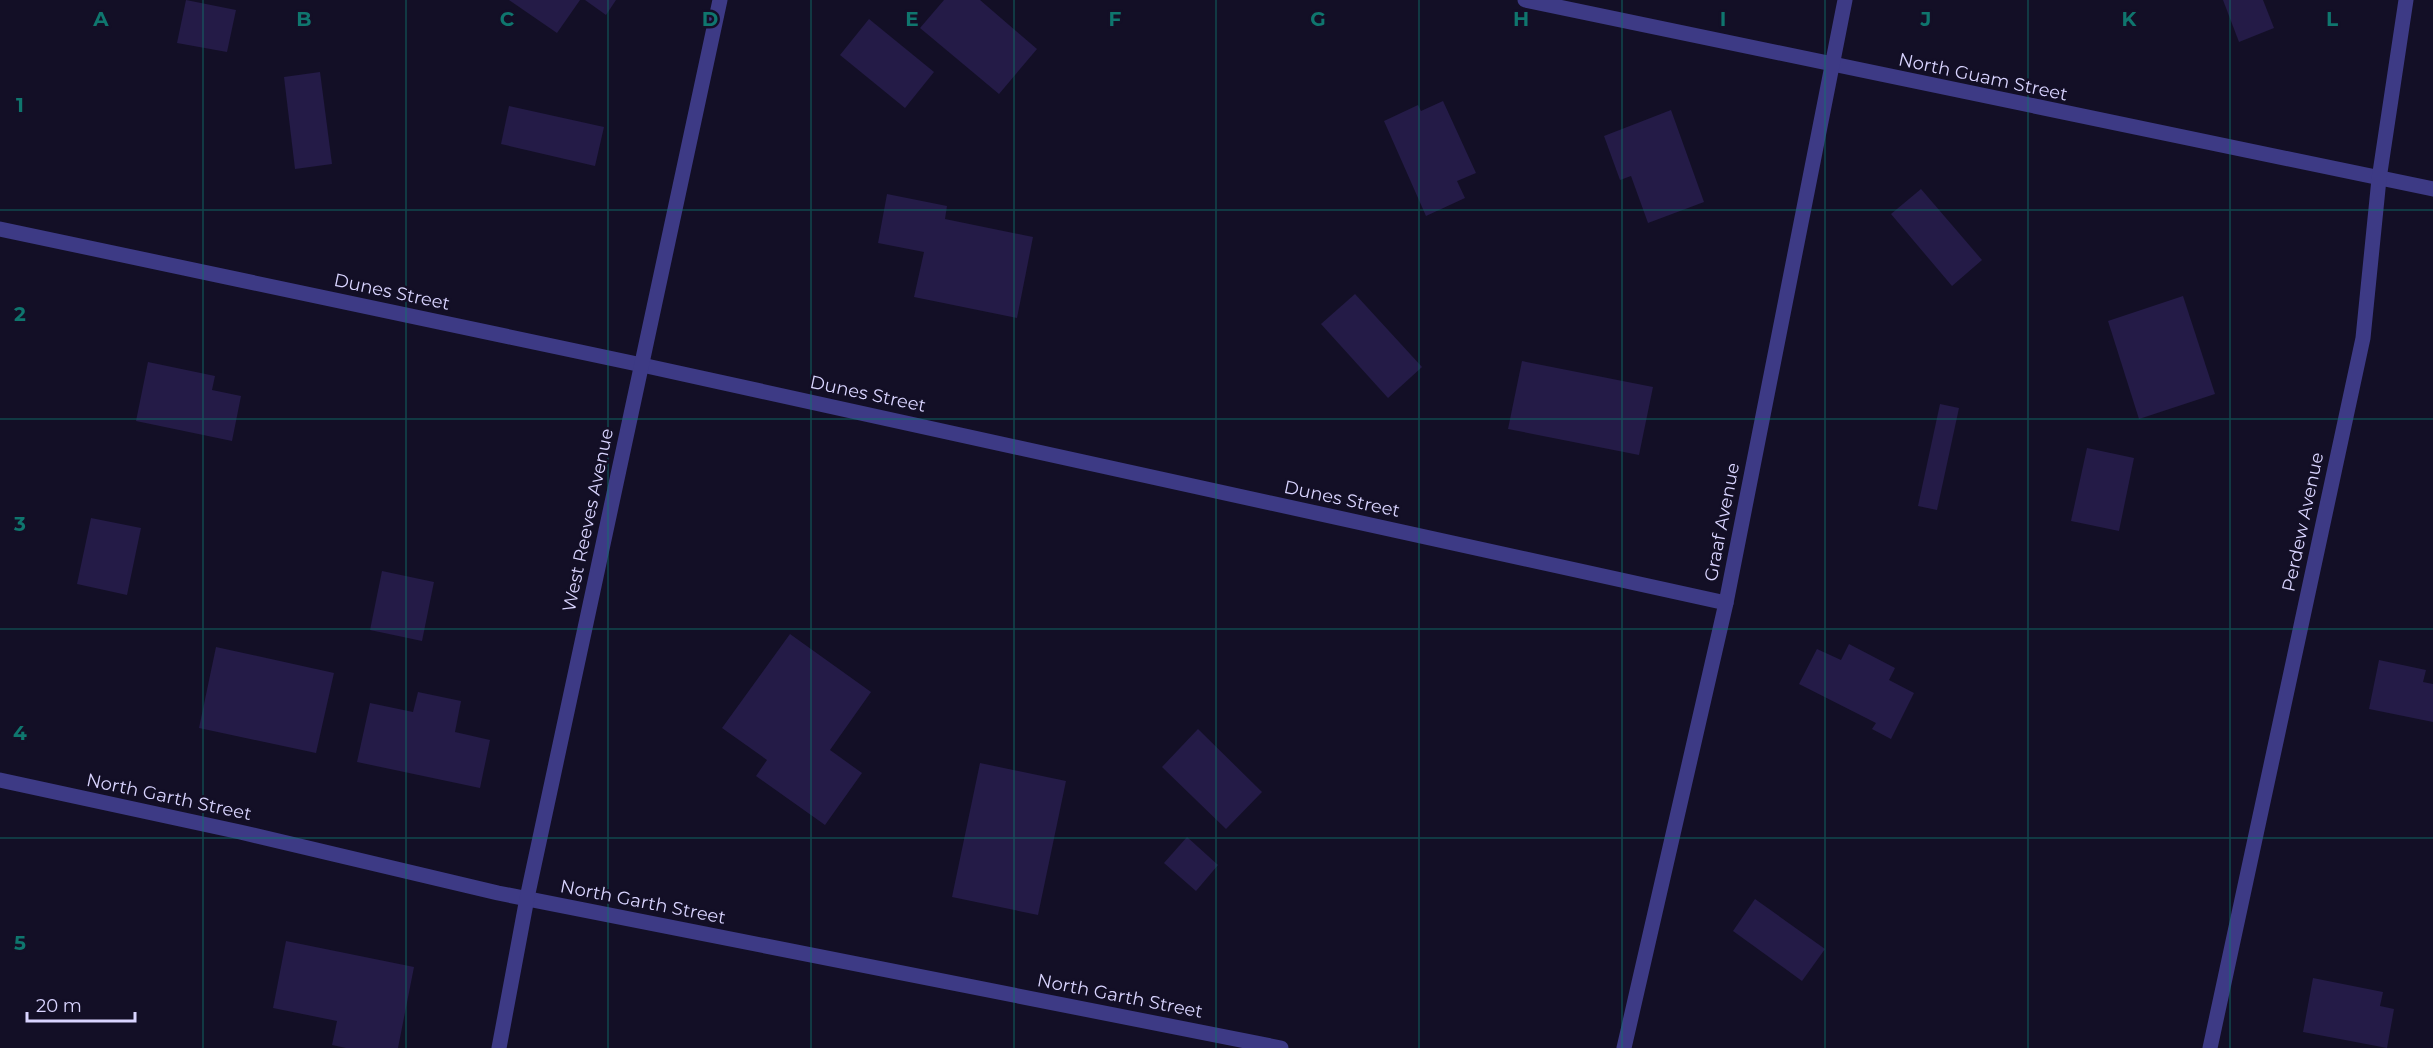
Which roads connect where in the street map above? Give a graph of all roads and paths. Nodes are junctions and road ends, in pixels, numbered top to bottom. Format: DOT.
graph roads {
  1 [pos="720,0"];
  2 [pos="1525,0"];
  3 [pos="1845,0"];
  4 [pos="2406,0"];
  5 [pos="1832,65"];
  6 [pos="2379,179"];
  7 [pos="2433,189"];
  8 [pos="0,229"];
  9 [pos="642,365"];
  10 [pos="1726,603"];
  11 [pos="0,780"];
  12 [pos="527,898"];
  13 [pos="499,1048"];
  14 [pos="1281,1048"];
  15 [pos="1624,1048"];
  16 [pos="2210,1048"];
  1 -- 9 [label="street, West Reeves Avenue"];
  2 -- 5 [label="street, North Guam Street"];
  3 -- 5 [label="street, Graaf Avenue"];
  4 -- 6 [label="street, Perdew Avenue"];
  5 -- 6 [label="street, North Guam Street"];
  5 -- 10 [label="street, Graaf Avenue"];
  6 -- 7 [label="street, North Guam Street"];
  6 -- 16 [label="street, Perdew Avenue"];
  8 -- 9 [label="street, Dunes Street"];
  9 -- 10 [label="street, Dunes Street"];
  9 -- 12 [label="street, West Reeves Avenue"];
  10 -- 15 [label="street, Graaf Avenue"];
  11 -- 12 [label="street, North Garth Street"];
  12 -- 13 [label="street, West Reeves Avenue"];
  12 -- 14 [label="street, North Garth Street"];
}
